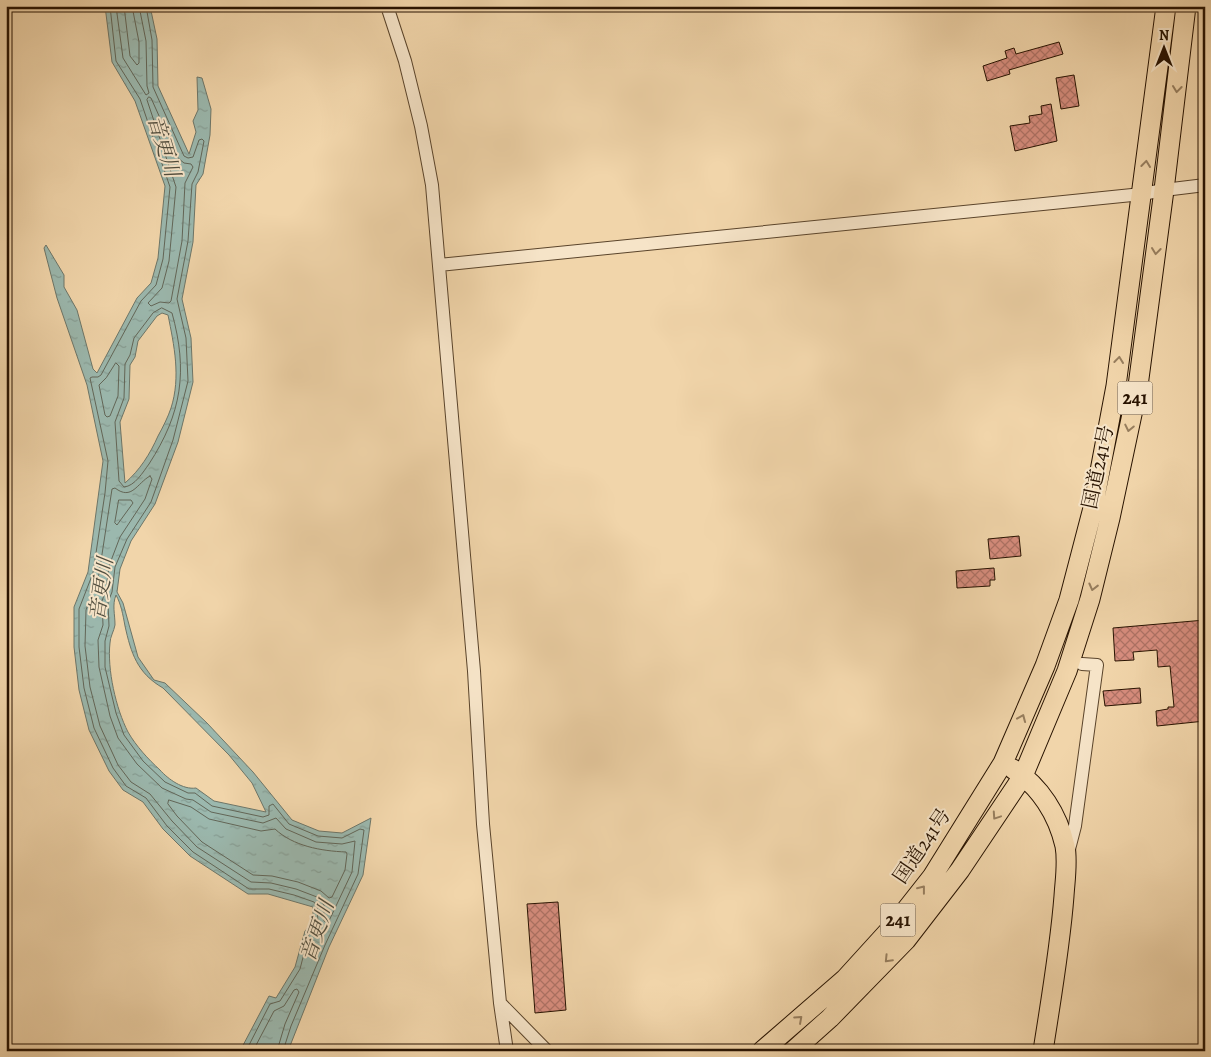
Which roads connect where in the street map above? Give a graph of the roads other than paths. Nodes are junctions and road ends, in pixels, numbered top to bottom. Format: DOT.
graph roads {
  1 [pos="387,6"];
  2 [pos="1166,6"];
  3 [pos="1186,6"];
  4 [pos="1205,185"];
  5 [pos="1164,190"];
  6 [pos="1142,194"];
  7 [pos="439,265"];
  8 [pos="1082,664"];
  9 [pos="1003,763"];
  10 [pos="1023,776"];
  11 [pos="1066,863"];
  12 [pos="500,1003"];
  13 [pos="507,1051"];
  14 [pos="547,1051"];
  15 [pos="762,1051"];
  16 [pos="793,1051"];
  17 [pos="1043,1051"];
  1 -- 7 [label="street"];
  6 -- 2 [label="highway, 国道241号 / 241, one-way"];
  3 -- 5 [label="highway, 国道241号 / 241, one-way"];
  4 -- 5 [label="street"];
  5 -- 6 [label="street"];
  5 -- 10 [label="highway, 国道241号 / 241, one-way"];
  6 -- 7 [label="street"];
  9 -- 6 [label="highway, 国道241号 / 241, one-way"];
  7 -- 12 [label="street"];
  8 -- 11 [label="street"];
  9 -- 10 [label="highway"];
  15 -- 9 [label="highway, 国道241号 / 241, one-way"];
  10 -- 11 [label="highway"];
  10 -- 16 [label="highway, 国道241号 / 241, one-way"];
  11 -- 17 [label="highway"];
  12 -- 13 [label="street"];
  12 -- 14 [label="street"];
}
